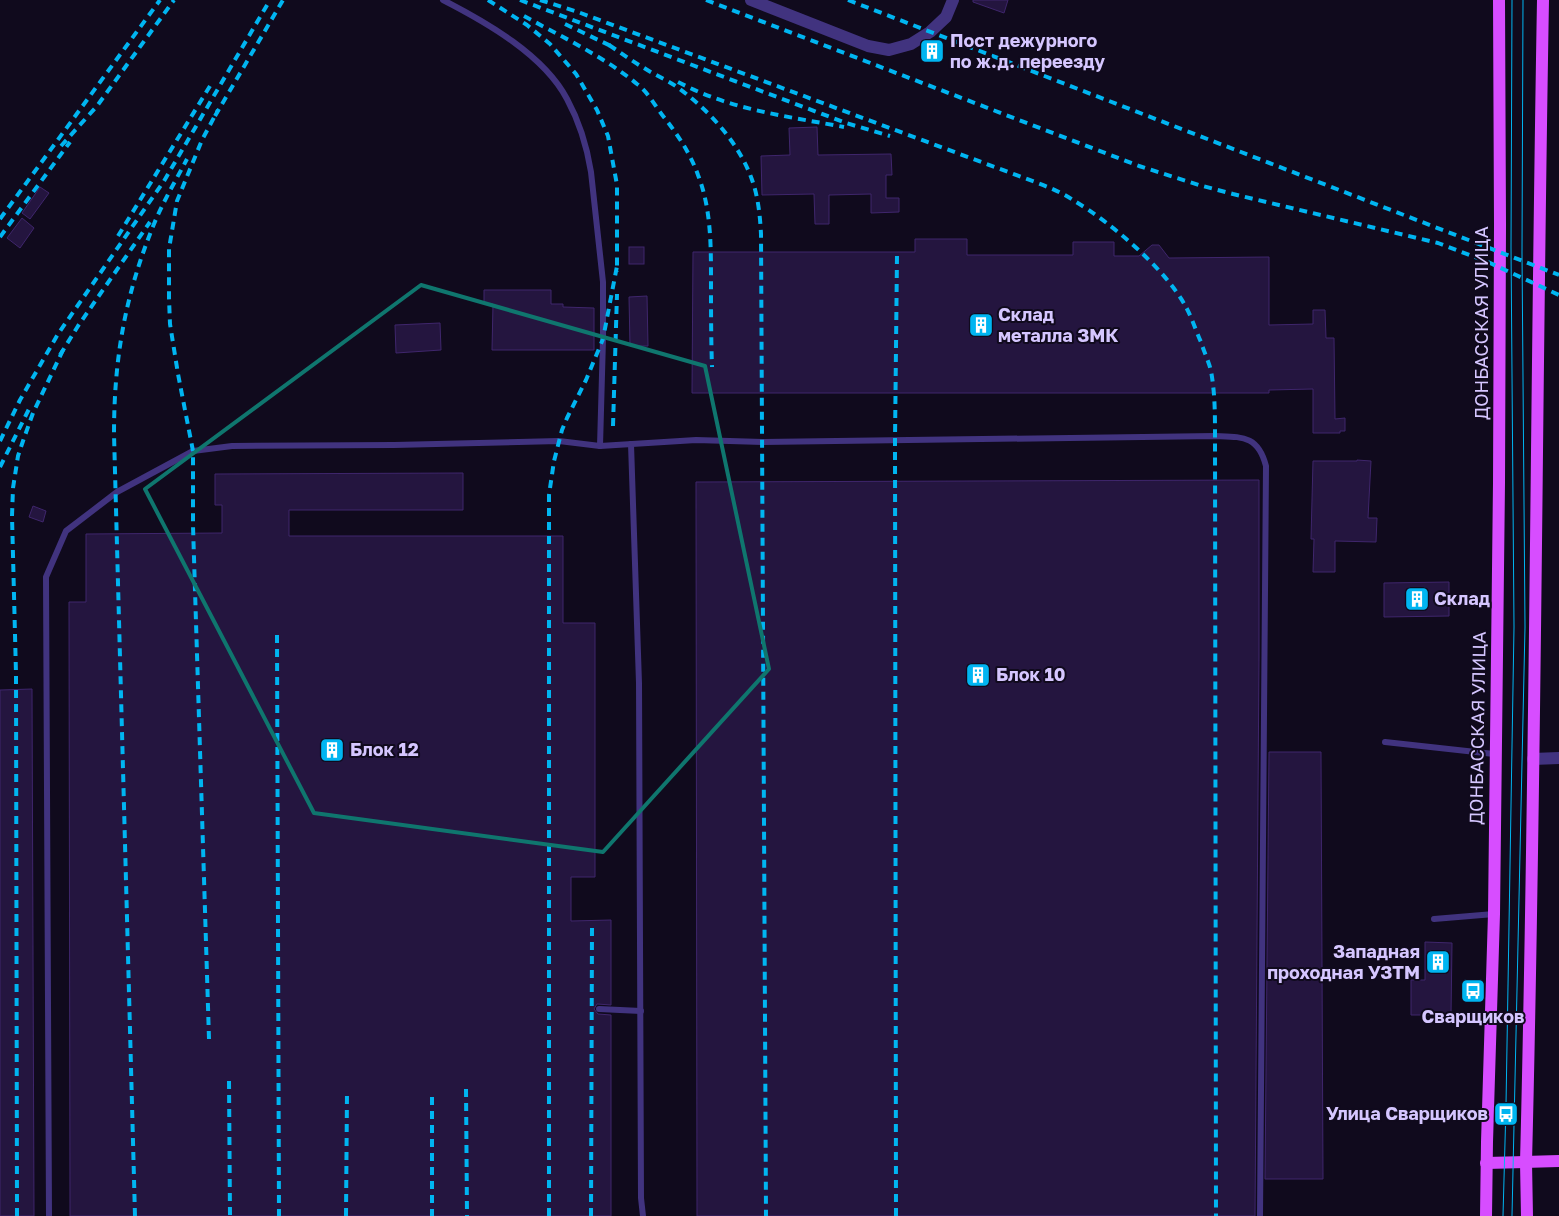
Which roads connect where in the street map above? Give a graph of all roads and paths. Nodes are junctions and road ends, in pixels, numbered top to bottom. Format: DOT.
graph roads {
  1 [pos="443,0"];
  2 [pos="751,0"];
  3 [pos="954,0"];
  4 [pos="1498,0"];
  5 [pos="1543,0"];
  6 [pos="631,444"];
  7 [pos="600,446"];
  8 [pos="1385,742"];
  9 [pos="1494,754"];
  10 [pos="1559,758"];
  11 [pos="1533,759"];
  12 [pos="1494,914"];
  13 [pos="1434,919"];
  14 [pos="599,1009"];
  15 [pos="641,1011"];
  16 [pos="1559,1161"];
  17 [pos="1486,1162"];
  18 [pos="1526,1162"];
  19 [pos="49,1216"];
  20 [pos="643,1216"];
  21 [pos="1260,1216"];
  22 [pos="1486,1216"];
  23 [pos="1527,1216"];
  1 -- 7 [label="lane"];
  2 -- 3 [label="street"];
  4 -- 9 [label="main road, ДОНБАССКАЯ УЛИЦА"];
  5 -- 11 [label="main road"];
  6 -- 7 [label="lane"];
  6 -- 15 [label="lane"];
  6 -- 21 [label="lane"];
  7 -- 19 [label="lane"];
  8 -- 9 [label="lane"];
  9 -- 12 [label="main road, ДОНБАССКАЯ УЛИЦА"];
  10 -- 11 [label="street"];
  11 -- 18 [label="main road"];
  12 -- 13 [label="lane"];
  12 -- 17 [label="main road, ДОНБАССКАЯ УЛИЦА"];
  14 -- 15 [label="lane"];
  15 -- 20 [label="lane"];
  16 -- 18 [label="main road"];
  17 -- 18 [label="main road"];
  17 -- 22 [label="main road, ДОНБАССКАЯ УЛИЦА"];
  18 -- 23 [label="main road"];
}
